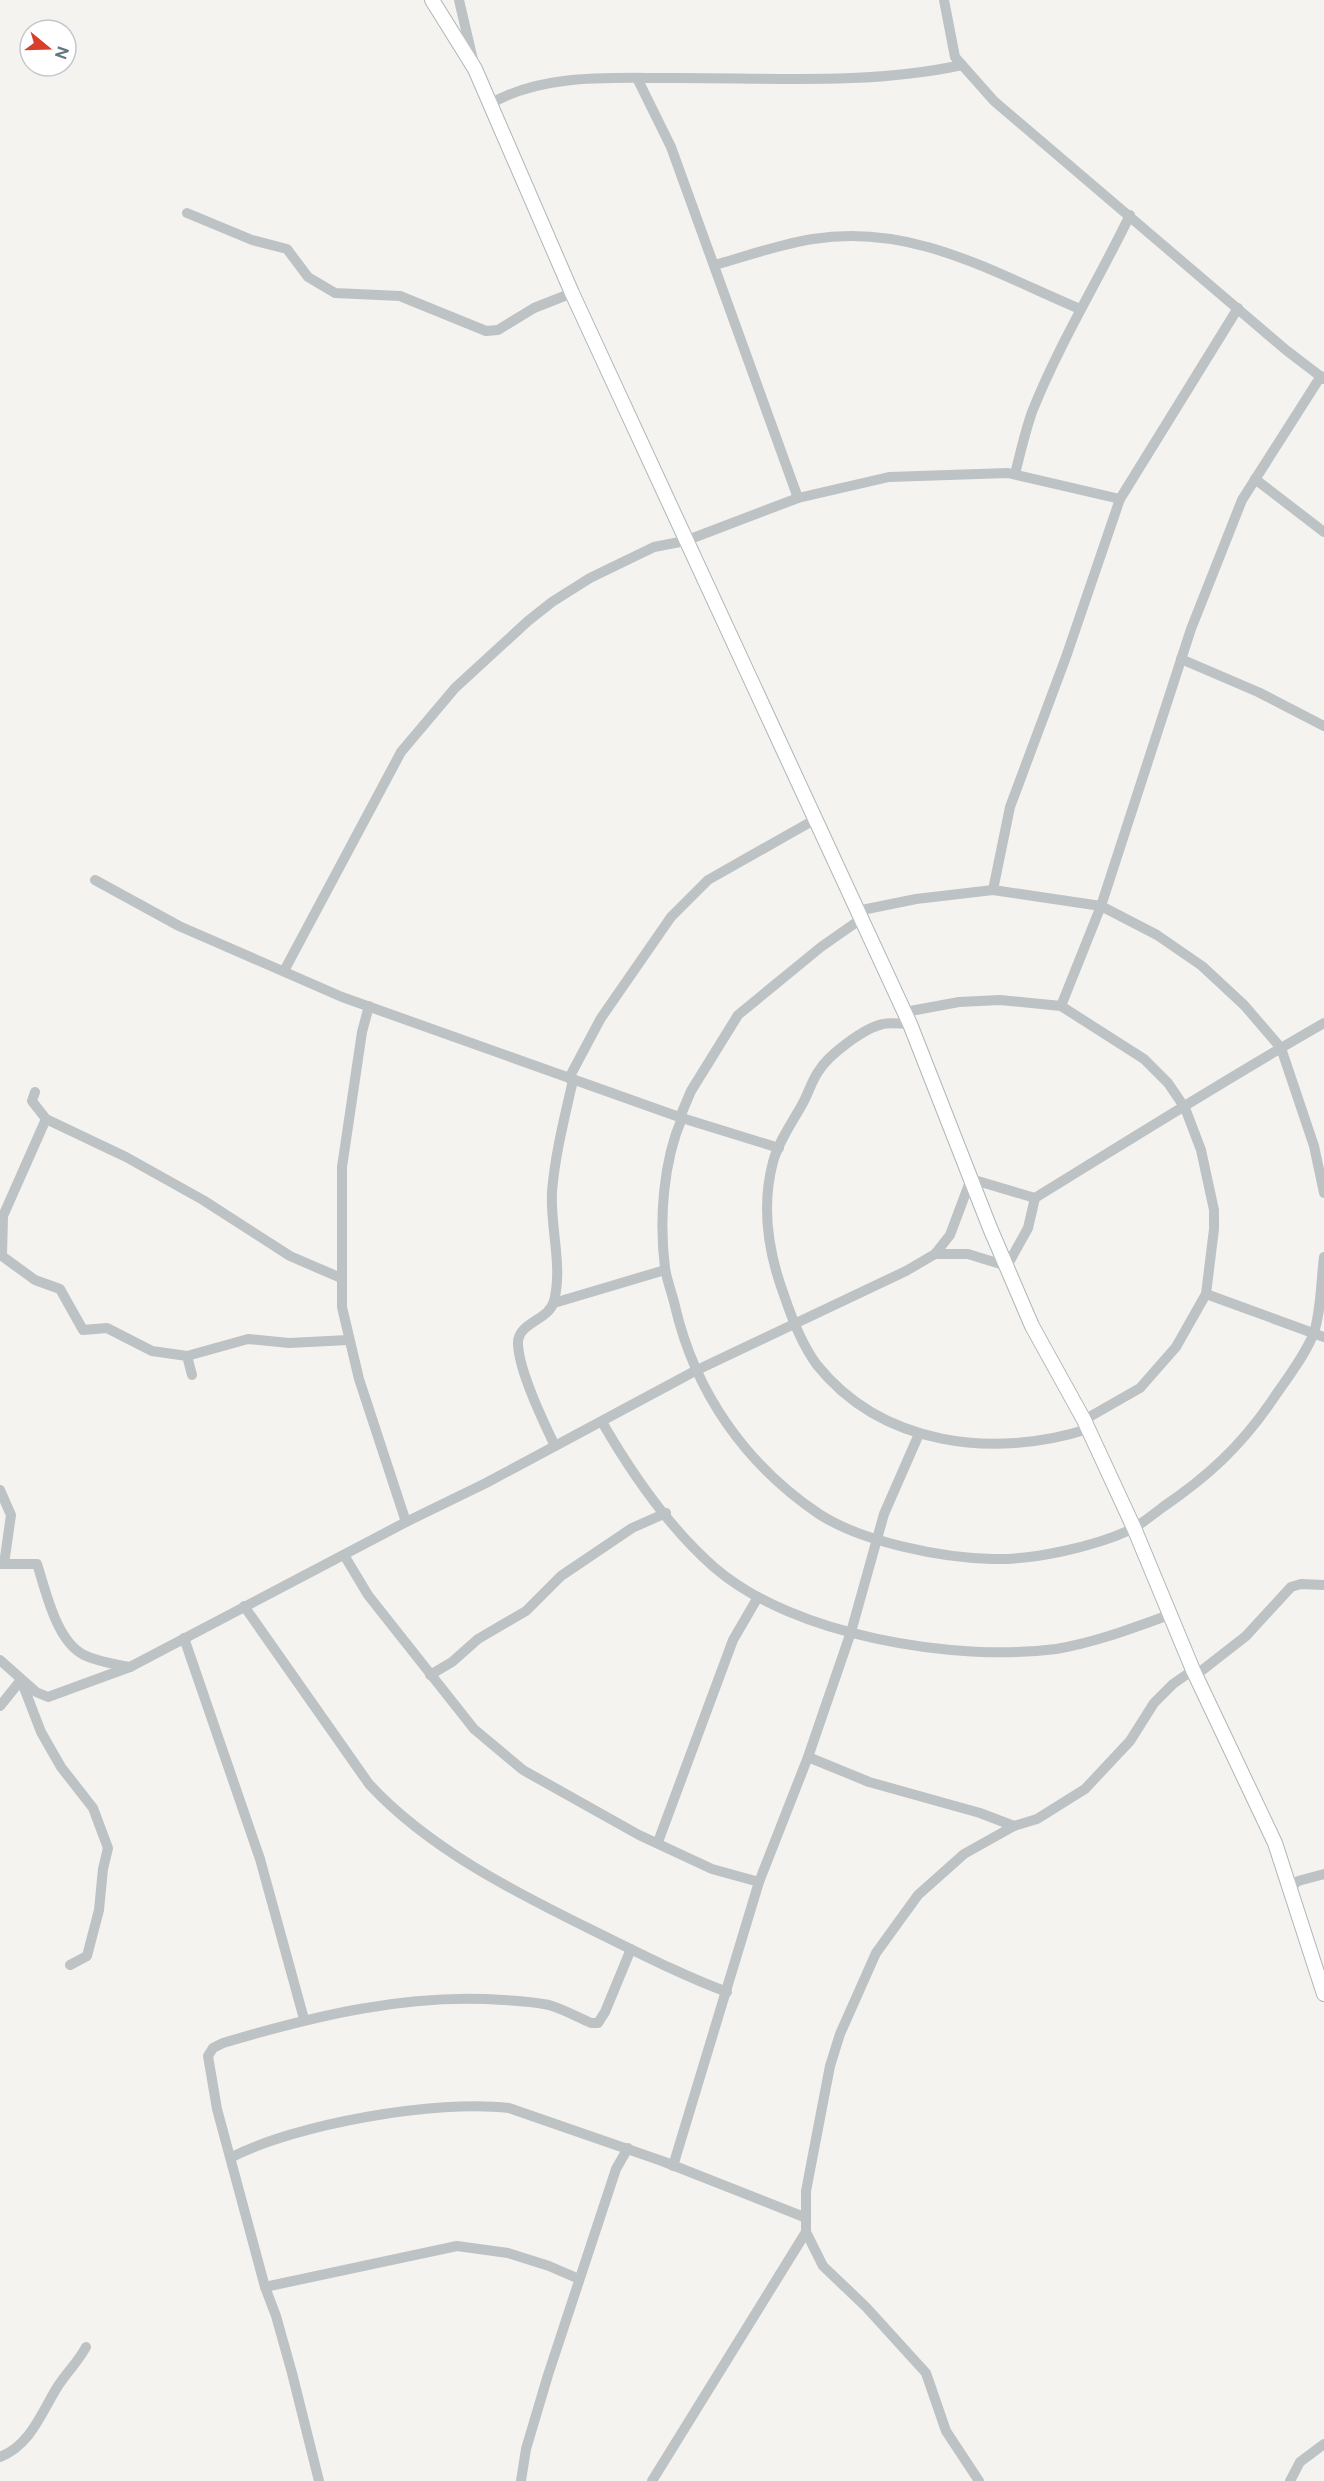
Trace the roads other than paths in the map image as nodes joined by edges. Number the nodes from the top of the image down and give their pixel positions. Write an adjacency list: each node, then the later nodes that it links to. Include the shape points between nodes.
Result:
1 (432, 0): 5 (street)
2 (459, 0): 5 (street)
3 (944, 0): 4 (street, via 955,57)
4 (962, 65): 6 (street, via 886,78); 9 (street, via 994,101)
5 (475, 69): 7 (street)
6 (637, 78): 7 (street, via 554,83 508,93); 10 (street, via 671,147)
7 (490, 104): 11 (street)
8 (187, 213): 11 (street, via 252,240 287,249 308,277 335,293 400,296 486,331 498,330 534,308)
9 (1130, 215): 12 (street); 13 (street)
10 (715, 265): 13 (street, via 813,239 870,235 940,249); 17 (street)
11 (572, 293): 20 (street)
12 (1238, 308): 14 (street); 18 (street)
13 (1080, 309): 15 (street, via 1032,413)
14 (1322, 377): 16 (street)
15 (1015, 474): 17 (street, via 889,477); 18 (street)
16 (1255, 479): 19 (street); 21 (street, via 1242,500)
17 (798, 498): 20 (street)
18 (1120, 500): 25 (street, via 1010,807)
19 (1324, 532)
20 (685, 540): 23 (street); 28 (street, via 654,547 590,578 552,602 455,688 401,752)
21 (1181, 659): 22 (street); 26 (street)
22 (1324, 726)
23 (814, 820): 27 (street); 34 (street, via 708,880 671,917 601,1018)
24 (95, 880): 28 (street, via 179,926)
25 (993, 890): 26 (street); 27 (street, via 916,899)
26 (1101, 906): 30 (street); 33 (street, via 1158,935 1202,966 1244,1005)
27 (859, 915): 31 (street); 37 (street, via 738,1015 691,1091)
28 (284, 971): 29 (street)
29 (369, 1006): 34 (street); 48 (street, via 342,1167)
30 (1061, 1006): 31 (street, via 1000,1000 959,1002); 36 (street, via 1144,1059 1168,1083)
31 (908, 1018): 39 (street, via 883,1024 848,1042 819,1071); 40 (street)
32 (1324, 1023): 33 (street)
33 (1281, 1048): 36 (street); 41 (street, via 1314,1146)
34 (571, 1079): 37 (street); 50 (street, via 552,1193)
35 (34, 1092): 38 (street, via 32,1101)
36 (1185, 1108): 42 (street); 49 (street, via 1201,1150 1214,1210)
37 (681, 1118): 39 (street); 47 (street, via 671,1142 668,1169 663,1235)
38 (46, 1119): 45 (street, via 3,1216); 48 (street, via 203,1200 290,1256)
39 (779, 1148): 51 (street, via 769,1189 766,1231)
40 (971, 1179): 42 (street); 43 (street, via 950,1235); 46 (street)
41 (1324, 1193)
42 (1035, 1197): 46 (street, via 1028,1228)
43 (934, 1254): 46 (street, via 956,1252); 51 (street, via 856,1296)
44 (1324, 1257): 52 (street)
45 (1, 1259): 54 (street, via 35,1280 60,1289 83,1330 107,1328 152,1351)
46 (1007, 1266): 58 (street, via 1032,1326)
47 (666, 1270): 50 (street); 55 (street, via 681,1334)
48 (341, 1278): 53 (street)
49 (1206, 1294): 52 (street); 58 (street, via 1176,1347 1140,1388)
50 (554, 1303): 60 (street, via 521,1331 518,1340 522,1364)
51 (794, 1323): 55 (street); 59 (street, via 816,1363 841,1391 873,1412)
52 (1319, 1336): 64 (street, via 1247,1437 1199,1482)
53 (348, 1340): 54 (street, via 289,1343 248,1339); 63 (street)
54 (187, 1356): 56 (street)
55 (695, 1371): 57 (street); 65 (street, via 714,1409 771,1473 820,1514)
56 (192, 1375)
57 (602, 1422): 60 (street); 62 (street)
58 (1086, 1425): 59 (street, via 1056,1439 987,1444 951,1443); 64 (street)
59 (920, 1434): 65 (street, via 884,1514)
60 (555, 1446): 63 (street)
61 (0, 1490): 67 (street, via 11,1515)
62 (666, 1513): 69 (street, via 716,1569); 77 (street, via 632,1528 561,1576 526,1611 478,1639)
63 (406, 1522): 66 (street)
64 (1134, 1528): 65 (street, via 1042,1554 992,1559 944,1554); 71 (street)
65 (878, 1538): 72 (street)
66 (344, 1555): 70 (street); 77 (street, via 368,1595)
67 (2, 1564): 75 (street, via 37,1564 58,1626 81,1654)
68 (1324, 1585): 76 (street, via 1292,1587 1246,1636)
69 (758, 1597): 72 (street, via 793,1615); 82 (street, via 733,1640)
70 (244, 1606): 73 (street); 86 (street, via 369,1784 388,1805 513,1891)
71 (1169, 1615): 72 (street, via 1086,1642 1012,1652 938,1649); 76 (street)
72 (851, 1632): 80 (street)
73 (184, 1638): 75 (street); 90 (street, via 260,1859)
74 (0, 1660): 78 (street)
75 (130, 1667): 78 (street, via 48,1697)
76 (1195, 1673): 81 (street, via 1173,1684 1154,1703 1130,1742 1085,1788 1037,1819); 85 (street, via 1275,1842)
77 (430, 1675): 82 (street, via 474,1730 523,1770)
78 (21, 1680): 79 (street); 87 (street, via 41,1732 61,1767 93,1808 108,1848 87,1956)
79 (0, 1706)
80 (808, 1757): 81 (street, via 869,1782 980,1812); 84 (street)
81 (1014, 1826): 94 (street, via 945,1868 918,1895 876,1953 830,2066)
82 (658, 1842): 84 (street, via 712,1869)
83 (1324, 1874): 85 (street, via 1298,1881)
84 (759, 1882): 88 (street)
85 (1289, 1888): 89 (street)
86 (631, 1949): 88 (street); 90 (street, via 598,2024 549,2006 470,1999 392,2003)
87 (70, 1965)
88 (727, 1992): 93 (street)
89 (1324, 1994)
90 (304, 2019): 92 (street, via 223,2043 208,2056 217,2109)
91 (628, 2148): 92 (street, via 494,2106 420,2110 342,2122 255,2146); 93 (street); 96 (street, via 616,2169)
92 (232, 2157): 97 (street)
93 (674, 2166): 94 (street)
94 (804, 2217): 95 (street)
95 (806, 2232): 103 (street); 104 (street, via 823,2266 926,2373 946,2431)
96 (579, 2279): 97 (street, via 508,2253 457,2246); 102 (street, via 526,2449)
97 (265, 2287): 101 (street)
98 (86, 2348): 100 (street, via 25,2440)
99 (1324, 2444): 105 (street, via 1300,2462)
100 (0, 2457)
101 (319, 2481)
102 (521, 2481)
103 (652, 2481)
104 (979, 2481)
105 (1290, 2481)

